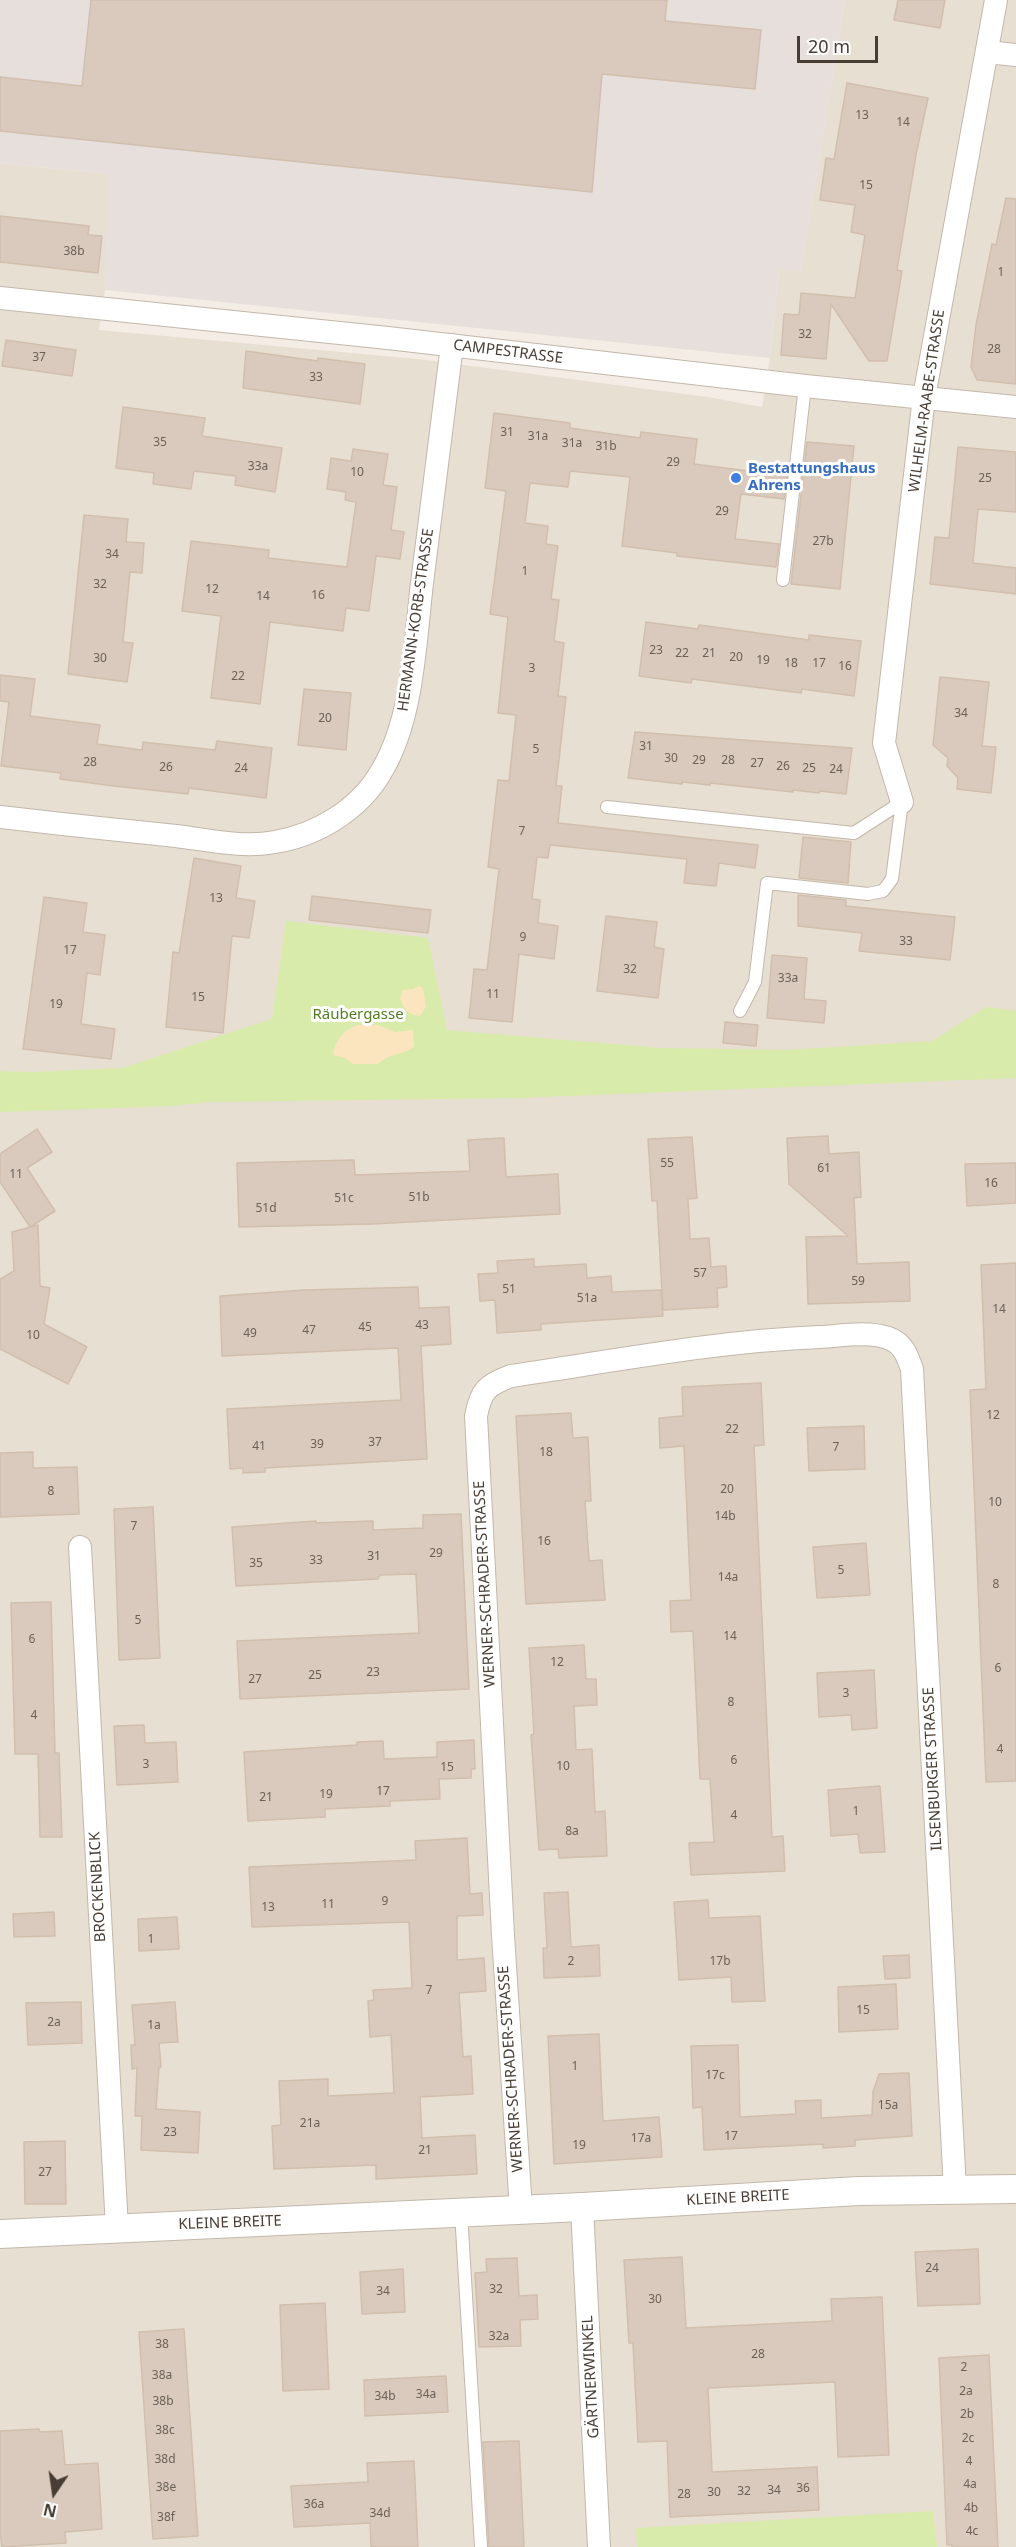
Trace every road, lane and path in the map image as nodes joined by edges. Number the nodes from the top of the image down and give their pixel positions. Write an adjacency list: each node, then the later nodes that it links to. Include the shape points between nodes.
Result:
1 (996, 0): 2 (street, WILHELM-RAABE-STRASSE)
2 (987, 52): 3 (street); 7 (street, WILHELM-RAABE-STRASSE)
3 (1016, 55)
4 (0, 298): 5 (street, CAMPESTRASSE)
5 (452, 345): 6 (street, CAMPESTRASSE); 12 (street, HERMANN-KORB-STRASSE, via 403,719 381,774 362,797 337,819 309,833 274,842 233,842)
6 (805, 386): 7 (street, CAMPESTRASSE); 9 (lane)
7 (924, 397): 8 (street, CAMPESTRASSE); 10 (street, WILHELM-RAABE-STRASSE, via 884,743)
8 (1016, 407)
9 (783, 580)
10 (902, 802): 11 (lane, via 854,833); 13 (lane, via 892,879 883,891 868,894 767,882 755,982)
11 (607, 807)
12 (0, 817)
13 (740, 1011)
14 (905, 1349): 17 (street, ILSENBURGER STRASSE, via 912,1369); 19 (street, WERNER-SCHRADER-STRASSE, via 890,1338 871,1335 721,1344 511,1376 485,1389 479,1402 476,1416)
15 (80, 1546): 21 (street, BROCKENBLICK)
16 (1016, 2189): 17 (street, KLEINE BREITE)
17 (955, 2190): 18 (street, KLEINE BREITE, via 859,2191)
18 (582, 2207): 19 (street, KLEINE BREITE); 24 (street, GÄRTNERWINKEL)
19 (520, 2210): 20 (street, KLEINE BREITE)
20 (461, 2212): 21 (street, KLEINE BREITE); 23 (lane)
21 (117, 2228): 22 (street, KLEINE BREITE)
22 (0, 2234)
23 (481, 2547)
24 (598, 2547)

